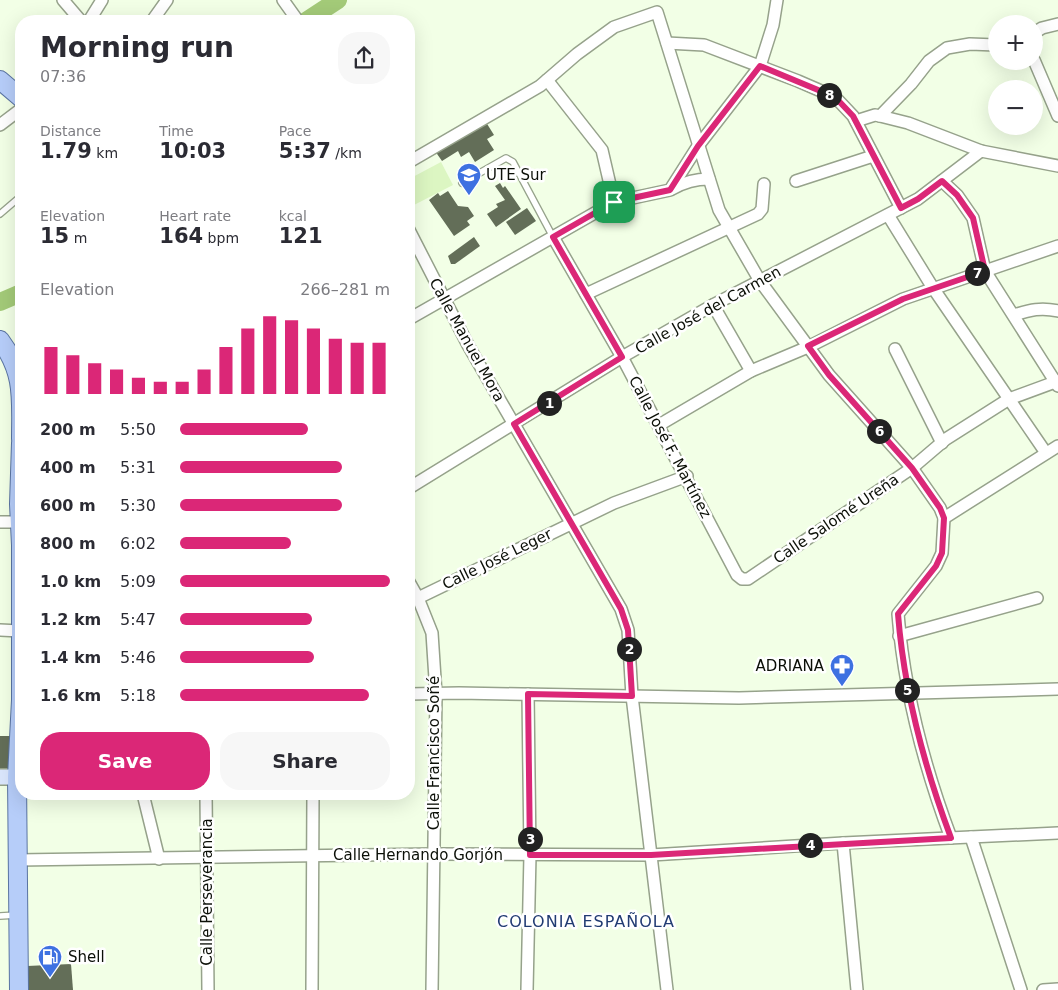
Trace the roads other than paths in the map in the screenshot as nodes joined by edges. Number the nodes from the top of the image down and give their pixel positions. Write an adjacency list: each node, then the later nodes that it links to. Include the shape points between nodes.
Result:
1 (63, 0): 6 (street)
2 (102, 0): 7 (street)
3 (166, 0): 8 (street)
4 (283, 0): 9 (street)
5 (777, 0): 14 (street)
6 (76, 15)
7 (93, 15)
8 (156, 15)
9 (294, 15)
10 (1058, 24): 11 (street)
11 (1043, 28)
12 (667, 43): 14 (street, via 704,45); 17 (street, via 657,12 614,27); 24 (street)
13 (988, 45): 20 (street, via 947,48 929,61)
14 (760, 66): 22 (street, via 835,97); 24 (street)
15 (1038, 70): 21 (street)
16 (0, 80): 18 (main road)
17 (547, 80): 27 (street); 36 (street, via 602,150)
18 (15, 93)
19 (15, 114): 23 (street)
20 (880, 116): 22 (street); 25 (street)
21 (1058, 116)
22 (856, 121): 26 (street)
23 (0, 125)
24 (698, 146): 29 (street); 34 (street)
25 (982, 150): 28 (street); 31 (street, Calle José del Carmen)
26 (873, 156): 30 (street); 37 (street)
27 (415, 159)
28 (1058, 166)
29 (709, 179): 34 (street, via 696,179); 40 (street)
30 (796, 181)
31 (942, 181): 37 (street, Calle José del Carmen); 44 (street, via 957,195 973,218)
32 (462, 183): 41 (lane, via 506,158 513,162)
33 (764, 184): 40 (street, via 762,209 758,214)
34 (670, 190): 36 (street)
35 (15, 201): 38 (lane)
36 (614, 202): 41 (street)
37 (901, 208): 39 (street, Calle José del Carmen)
38 (0, 214)
39 (888, 215): 45 (street, Calle José del Carmen); 46 (street)
40 (728, 226): 45 (street); 47 (street)
41 (553, 237): 47 (street, Calle José F. Martínez); 48 (street)
42 (415, 242): 48 (street, Calle Manuel Mora)
43 (1058, 246): 44 (street)
44 (985, 271): 46 (street); 51 (street)
45 (760, 281): 49 (street, Calle José del Carmen); 54 (street)
46 (933, 288): 54 (street, via 903,299); 60 (street)
47 (586, 294): 56 (street, Calle José F. Martínez)
48 (443, 300): 52 (street); 61 (street, Calle Manuel Mora)
49 (713, 305): 56 (street, Calle José del Carmen); 58 (street)
50 (1058, 311): 51 (street, via 1032,309)
51 (1014, 315): 59 (street)
52 (415, 316)
53 (0, 340): 57 (main road)
54 (808, 346): 58 (street); 66 (street, via 829,375)
55 (895, 349): 63 (street)
56 (622, 357): 61 (street, Calle José del Carmen); 62 (street, Calle José F. Martínez)
57 (15, 364)
58 (751, 372): 62 (street)
59 (1057, 383): 60 (street, Calle Salomé Ureña)
60 (1009, 399): 63 (street, Calle Salomé Ureña); 65 (street)
61 (514, 424): 68 (street, Calle José del Carmen); 72 (street, Calle Manuel Mora)
62 (659, 426): 67 (street, Calle José F. Martínez)
63 (942, 443): 66 (street, Calle Salomé Ureña)
64 (1058, 446): 65 (street)
65 (1046, 454): 70 (street)
66 (912, 468): 70 (street); 73 (street, Calle Salomé Ureña, via 748,579)
67 (686, 476): 72 (street, Calle José Leger); 73 (street, Calle José F. Martínez)
68 (415, 484)
69 (15, 514): 71 (street)
70 (944, 518): 79 (street, via 942,553 936,566 898,614)
71 (0, 522)
72 (571, 523): 75 (street, Calle José Leger); 85 (street, Calle Manuel Mora, via 621,609 628,630)
73 (742, 579)
74 (415, 593): 75 (street, Calle Francisco Soñé)
75 (418, 598): 83 (street, Calle Francisco Soñé, via 432,633)
76 (1037, 598): 79 (street)
77 (0, 630): 78 (street)
78 (15, 631)
79 (899, 636): 81 (street)
80 (1058, 689): 81 (street)
81 (908, 693): 85 (street, via 739,698); 93 (street, via 934,793)
82 (415, 694): 83 (street)
83 (436, 694): 84 (street); 95 (street, Calle Francisco Soñé)
84 (528, 694): 85 (street); 96 (street)
85 (632, 696): 97 (street, Calle Manuel Mora)
86 (15, 738): 87 (main road)
87 (9, 777): 101 (main road)
88 (144, 800): 100 (street)
89 (206, 800): 99 (street, Calle Perseverancia)
90 (313, 800): 98 (street)
91 (1058, 833): 92 (street, Calle Hernando Gorjón)
92 (971, 837): 93 (street, Calle Hernando Gorjón); 112 (street)
93 (951, 838): 94 (street, Calle Hernando Gorjón)
94 (843, 843): 97 (street, Calle Hernando Gorjón); 111 (street)
95 (434, 854): 96 (street, Calle Hernando Gorjón); 98 (street, Calle Hernando Gorjón); 108 (street, Calle Francisco Soñé)
96 (530, 855): 97 (street, Calle Hernando Gorjón); 109 (street)
97 (651, 855): 110 (street, Calle Manuel Mora)
98 (313, 856): 99 (street, Calle Hernando Gorjón); 107 (street)
99 (207, 858): 100 (street, Calle Hernando Gorjón); 106 (street, Calle Perseverancia)
100 (159, 859): 101 (street, Calle Hernando Gorjón)
101 (18, 860): 102 (main road)
102 (19, 915): 103 (lane); 105 (main road)
103 (0, 916)
104 (1057, 989): 113 (street)
105 (19, 990)
106 (208, 990)
107 (312, 990)
108 (432, 990)
109 (527, 990)
110 (667, 990)
111 (857, 990)
112 (1021, 990)
113 (1043, 990)

